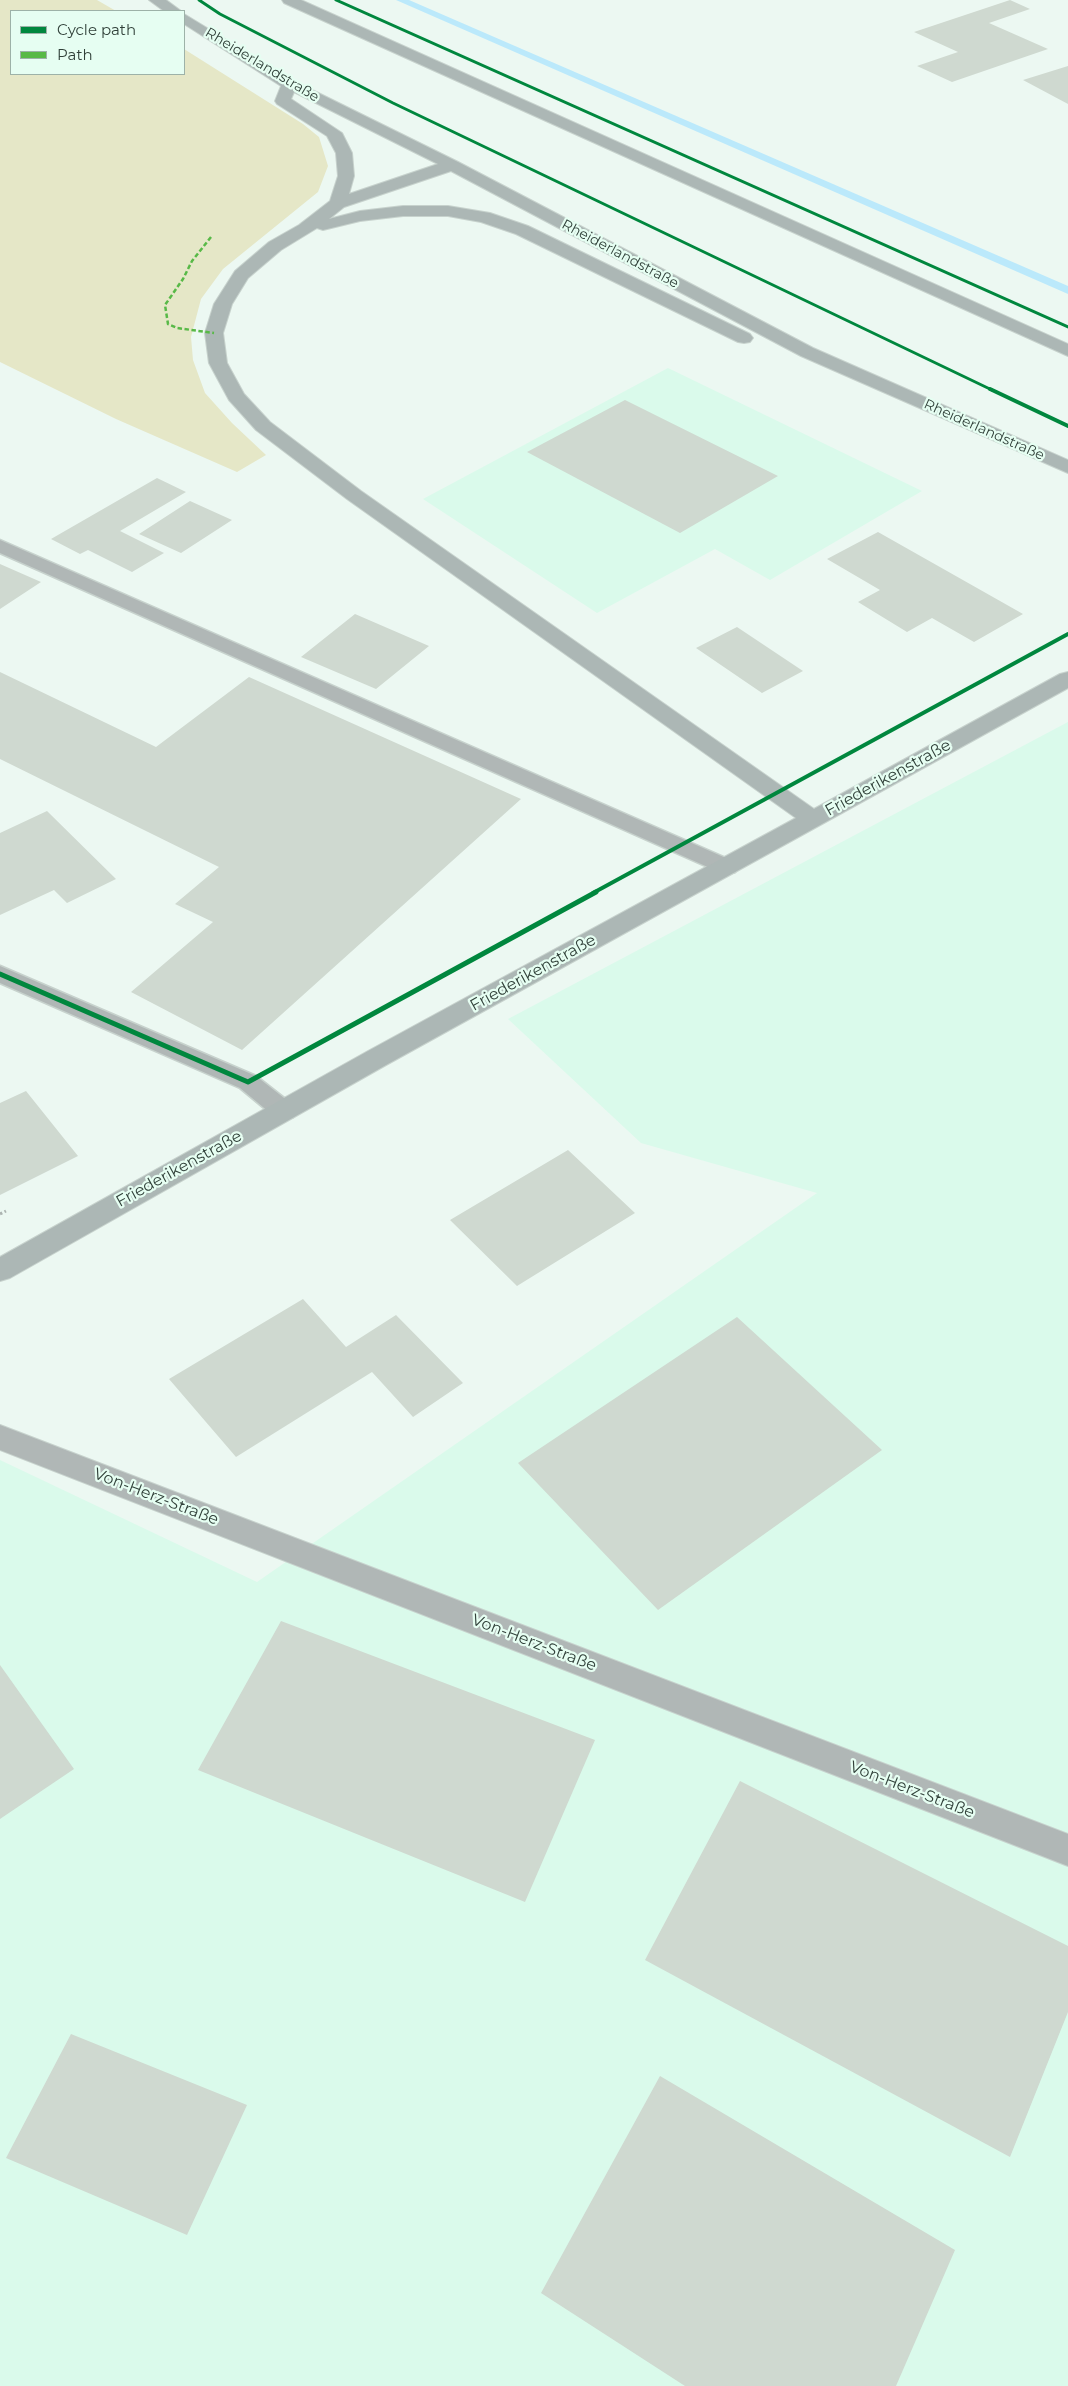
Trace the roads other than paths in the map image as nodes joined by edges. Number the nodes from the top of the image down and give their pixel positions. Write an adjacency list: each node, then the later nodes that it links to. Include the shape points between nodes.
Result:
1 (156, 0): 3 (main road)
2 (289, 0): 9 (main road)
3 (172, 10)
4 (185, 19): 5 (main road, Rheiderlandstraße)
5 (289, 84): 6 (main road, Rheiderlandstraße); 7 (main road, via 283,101 334,133 344,153 346,176)
6 (452, 165): 7 (main road); 10 (main road, Rheiderlandstraße)
7 (338, 203): 8 (main road)
8 (305, 230): 10 (main road, via 360,216 404,211 448,211 484,217 522,230 742,338); 14 (main road, via 275,246 241,275 223,304 214,332 218,363 236,396 263,426 354,495)
9 (1068, 351)
10 (807, 352): 11 (main road, Rheiderlandstraße)
11 (1068, 467)
12 (0, 546): 15 (lane)
13 (1068, 679): 14 (main road, Friederikenstraße)
14 (813, 819): 15 (main road, Friederikenstraße)
15 (727, 867): 17 (main road, Friederikenstraße)
16 (0, 974): 17 (lane, via 248,1082)
17 (284, 1111): 18 (main road, Friederikenstraße)
18 (0, 1270)
19 (0, 1436): 20 (street, Von-Herz-Straße)
20 (1068, 1850)

